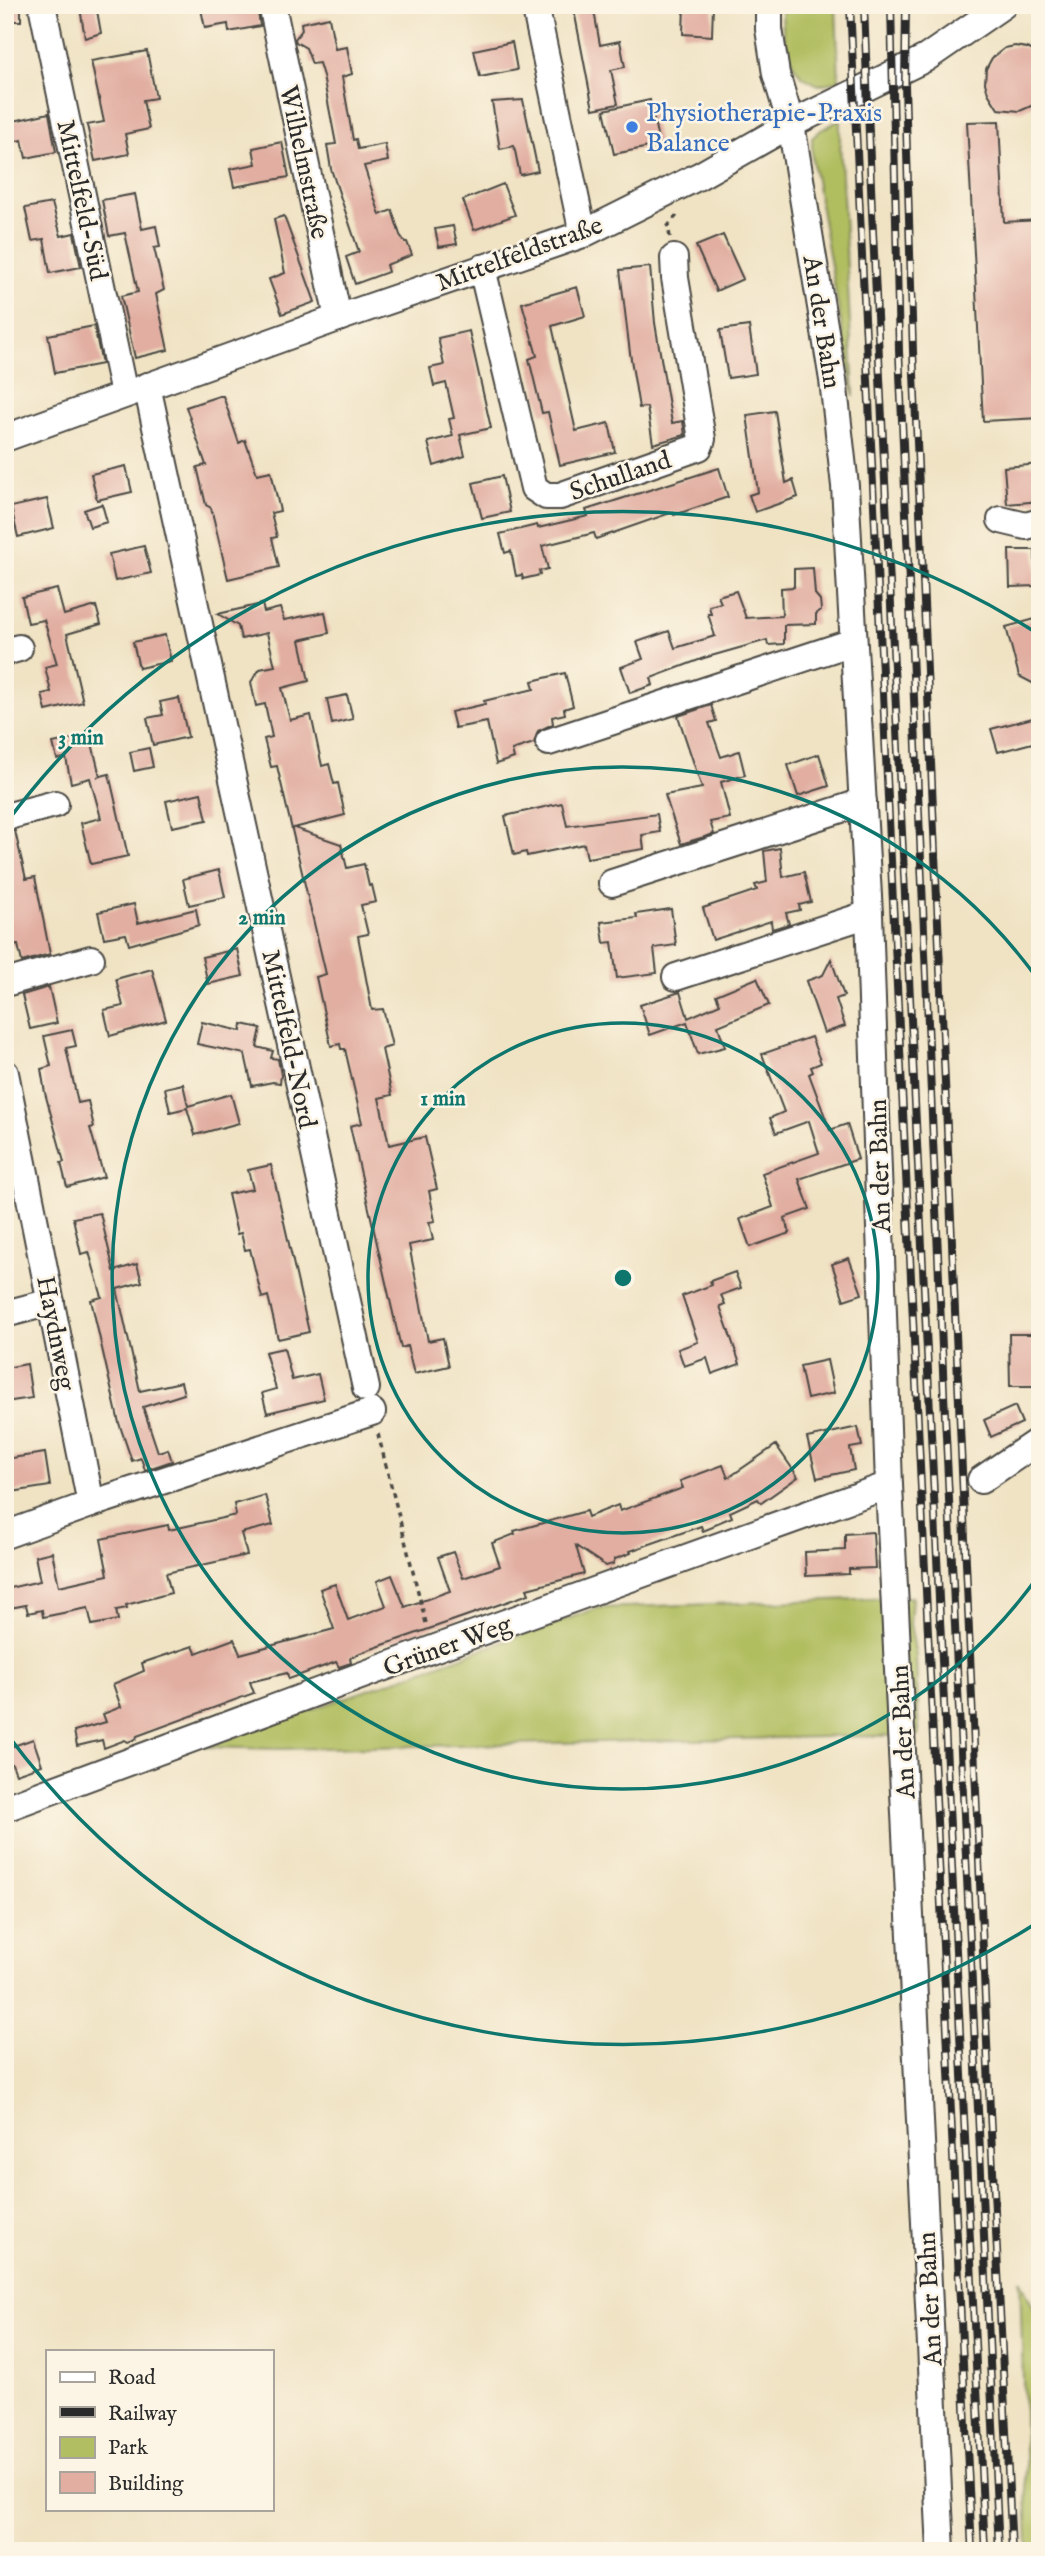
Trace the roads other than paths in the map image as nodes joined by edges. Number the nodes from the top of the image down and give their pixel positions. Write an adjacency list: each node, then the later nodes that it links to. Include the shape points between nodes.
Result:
1 (42, 5): 11 (street, Mittelfeld-Süd)
2 (272, 5): 10 (street, Wilhelmstraße)
3 (535, 5): 7 (street)
4 (769, 5): 6 (street, An der Bahn, via 776,74)
5 (1003, 5): 6 (street, Mittelfeldstraße, via 926,58)
6 (791, 124): 7 (street, Mittelfeldstraße); 15 (street, An der Bahn, via 833,380 845,486)
7 (583, 234): 9 (street, Mittelfeldstraße)
8 (674, 258): 9 (street, Schulland, via 702,439 699,447 560,496 546,496 534,488)
9 (482, 268): 10 (street, Mittelfeldstraße)
10 (338, 318): 11 (street, Mittelfeldstraße)
11 (136, 390): 12 (street, Mittelfeldstraße); 31 (street, Mittelfeld-Nord, via 369,1400)
12 (5, 438)
13 (1001, 520): 14 (street, via 1026,526)
14 (1040, 522)
15 (853, 642): 16 (street); 17 (street, An der Bahn)
16 (549, 742)
17 (863, 802): 20 (street); 21 (street, An der Bahn)
18 (55, 804): 19 (street)
19 (5, 817)
20 (612, 883)
21 (869, 914): 23 (street); 30 (street, An der Bahn)
22 (91, 959): 24 (street)
23 (676, 977)
24 (5, 983)
25 (5, 1073): 26 (street, Haydnweg)
26 (51, 1302): 27 (street); 31 (street, Haydnweg)
27 (5, 1314)
28 (1040, 1440): 29 (street)
29 (981, 1480)
30 (889, 1485): 33 (street, Grüner Weg); 34 (street, An der Bahn)
31 (91, 1504): 32 (street)
32 (5, 1535)
33 (5, 1808)
34 (941, 2551)

